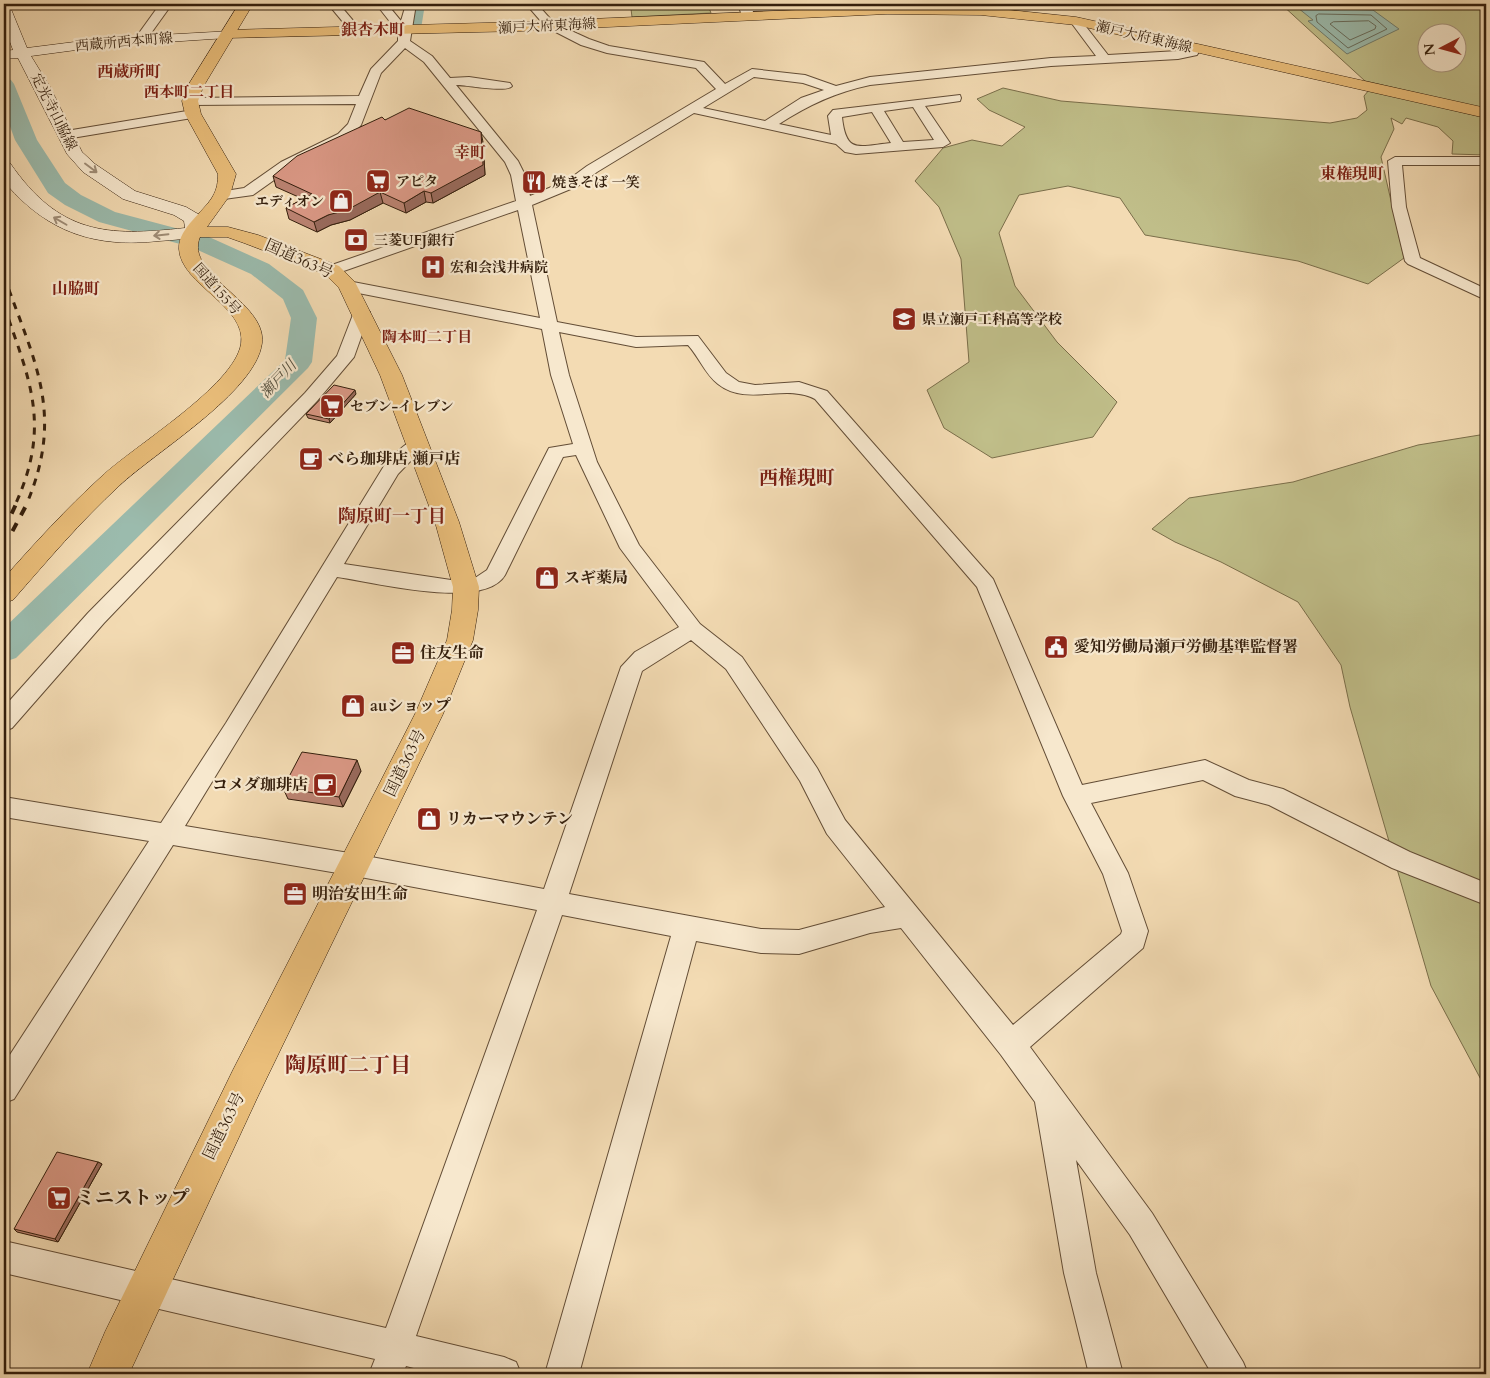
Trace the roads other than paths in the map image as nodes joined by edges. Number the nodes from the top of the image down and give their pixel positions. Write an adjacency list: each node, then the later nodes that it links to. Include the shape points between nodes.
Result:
1 (166, 4): 16 (street)
2 (246, 4): 14 (main road)
3 (333, 4): 13 (street)
4 (381, 4): 15 (street)
5 (411, 4): 15 (street)
6 (531, 4): 12 (street)
7 (876, 4): 8 (street)
8 (833, 5): 10 (street, via 752,8)
9 (4, 9): 18 (main road, 定光寺山脇線)
10 (739, 13): 11 (main road, 瀬戸大府東海線, via 944,8 1043,15); 12 (main road, 瀬戸大府東海線)
11 (1076, 21): 17 (main road, 瀬戸大府東海線); 19 (street)
12 (550, 25): 15 (main road, 瀬戸大府東海線); 22 (street, via 607,49 700,65)
13 (357, 32): 14 (main road, 瀬戸大府東海線); 15 (main road, 瀬戸大府東海線)
14 (227, 34): 16 (main road, 西蔵所西本町線); 27 (main road, via 195,87)
15 (404, 37): 20 (street); 25 (street, via 374,72)
16 (140, 40): 18 (main road, 西蔵所西本町線)
17 (1195, 48): 19 (street, via 1178,55); 30 (main road, 瀬戸大府東海線)
18 (13, 54): 33 (main road, 定光寺山脇線, via 42,86)
19 (1104, 58): 23 (street, via 870,81)
20 (448, 82): 21 (street); 40 (street, via 511,161 518,175)
21 (506, 86)
22 (723, 90): 23 (street, via 752,73 805,79); 29 (street)
23 (835, 90): 31 (street, via 806,101)
24 (955, 98): 26 (street)
25 (362, 100): 27 (street); 39 (street, via 354,125 343,137 286,165 248,192)
26 (916, 103): 28 (street); 36 (street, via 943,143)
27 (191, 107): 33 (street); 39 (main road, via 227,174)
28 (876, 108): 34 (street, via 836,114); 36 (street)
29 (692, 109): 31 (street); 40 (street, via 573,183)
30 (1486, 113)
31 (766, 126): 32 (street)
32 (799, 133): 34 (street); 35 (street)
33 (66, 135): 41 (main road, 定光寺山脇線, one-way to 41, via 76,154 89,168 129,195 192,218)
34 (839, 141): 36 (street, via 856,150)
35 (786, 144)
36 (899, 146)
37 (1486, 161): 43 (street, via 1394,161 1399,207 1413,261)
38 (4, 167): 41 (main road, one-way to 38, via 105,238 76,230 45,212 7,175)
39 (224, 195): 41 (main road, 国道155号)
40 (524, 204): 42 (street); 45 (street)
41 (195, 232): 42 (main road, 国道363号, via 228,232); 50 (main road, 国道155号, via 188,247 191,260 240,312 251,333 246,360 226,385 80,508)
42 (332, 270): 44 (main road, 国道363号)
43 (1486, 295)
44 (355, 299): 45 (street); 46 (main road, 国道363号, via 391,375); 52 (street, via 346,356 245,468 96,618)
45 (548, 324): 47 (street, via 560,375); 53 (street, via 636,342 692,340 706,362 735,386 754,389 791,385 812,389 821,395 986,584)
46 (418, 444): 48 (street, via 391,470); 49 (main road, 国道363号, via 447,522)
47 (584, 448): 49 (street, via 556,452 495,575 479,585); 51 (street, via 630,548)
48 (331, 569): 49 (street); 55 (street)
49 (466, 587): 56 (main road, 国道363号, via 466,610 460,640 429,714)
50 (4, 594)
51 (692, 629): 58 (street, via 632,667); 59 (street, via 734,662 809,775 836,828)
52 (4, 722)
53 (1075, 796): 57 (street, via 1205,770 1244,789 1274,796 1401,860); 61 (street, via 1115,873 1135,931 1134,940)
54 (4, 808): 55 (street)
55 (166, 835): 56 (street); 62 (street)
56 (355, 865): 58 (street); 65 (main road, 国道363号)
57 (1486, 894)
58 (553, 902): 60 (street); 66 (street, via 498,1065)
59 (907, 915): 60 (street, via 870,921 799,942 761,941); 61 (street)
60 (686, 928): 69 (street)
61 (1011, 1045): 63 (street)
62 (4, 1089)
63 (1046, 1092): 70 (street, via 1058,1140 1080,1273); 71 (street, via 1140,1224)
64 (4, 1257): 65 (street)
65 (146, 1291): 66 (street); 67 (main road, 国道363号)
66 (391, 1360): 68 (street)
67 (108, 1374)
68 (504, 1374)
69 (562, 1374)
70 (1106, 1374)
71 (1231, 1374)

